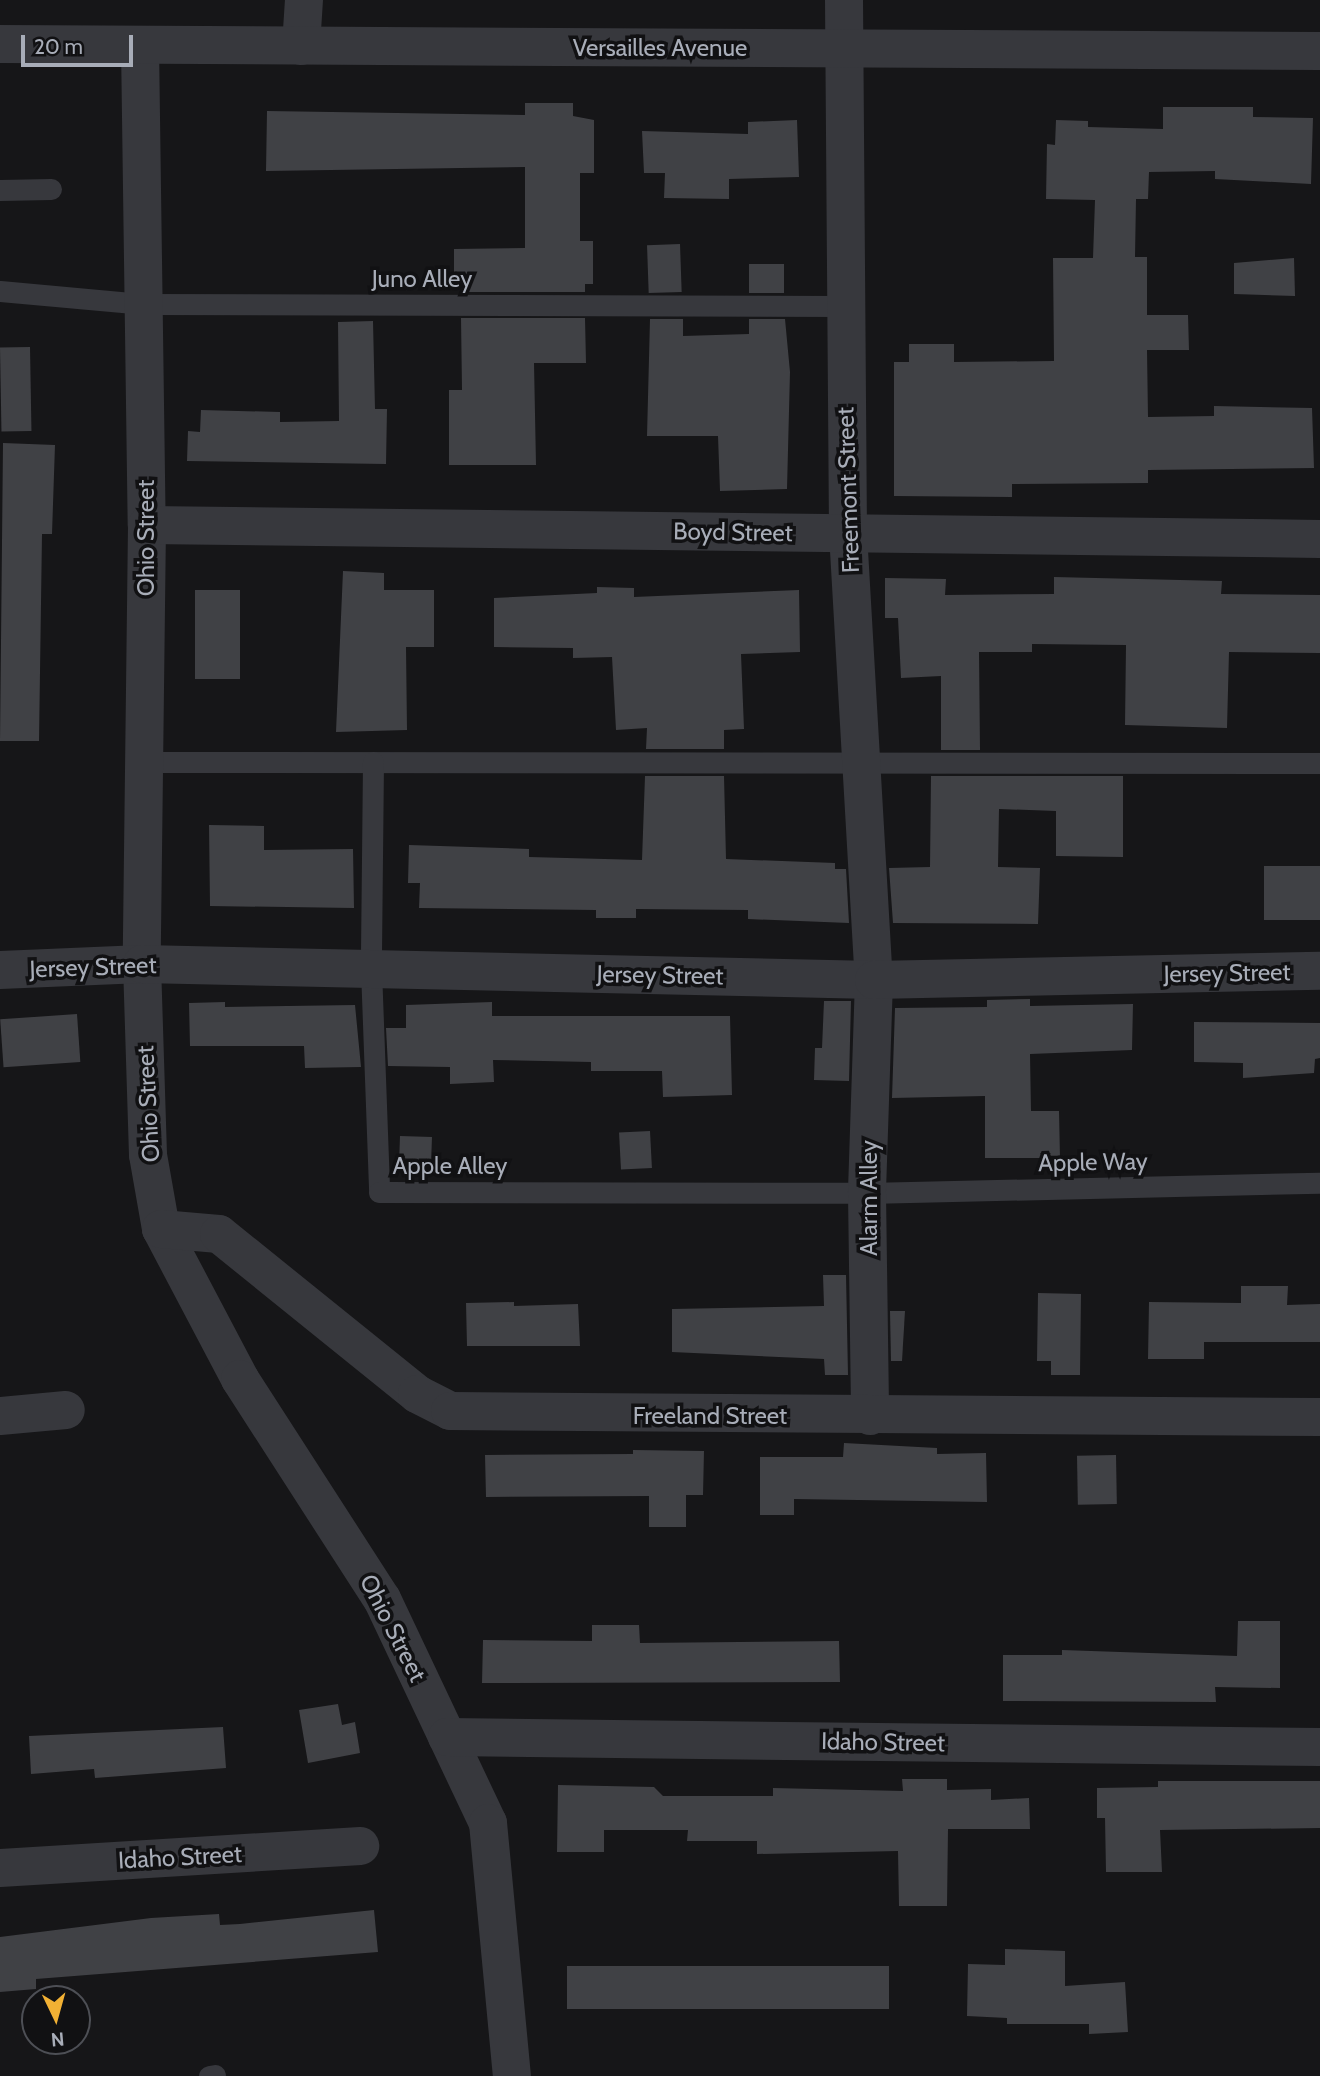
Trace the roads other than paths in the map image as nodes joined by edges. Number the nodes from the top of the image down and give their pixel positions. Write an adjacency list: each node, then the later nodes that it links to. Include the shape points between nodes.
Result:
1 (304, 0): 5 (street)
2 (844, 0): 6 (street, Freemont Street)
3 (0, 44): 4 (street, Versailles Avenue)
4 (140, 46): 5 (street, Versailles Avenue); 11 (street, Ohio Street)
5 (301, 46): 6 (street, Versailles Avenue)
6 (844, 49): 7 (street, Versailles Avenue); 12 (street, Freemont Street)
7 (1320, 51)
8 (0, 190): 9 (lane)
9 (51, 190)
10 (0, 291): 11 (lane, Juno Alley)
11 (144, 304): 12 (lane, Juno Alley); 13 (street, Ohio Street)
12 (843, 306): 14 (street, Freemont Street)
13 (147, 525): 14 (street, Boyd Street); 16 (street, Ohio Street)
14 (848, 533): 15 (street, Boyd Street); 18 (street, Freemont Street)
15 (1320, 539)
16 (145, 762): 17 (lane); 20 (street, Ohio Street)
17 (373, 762): 18 (lane); 21 (lane, Apple Alley)
18 (861, 762): 19 (lane); 24 (street, Freemont Street)
19 (1320, 764)
20 (142, 964): 21 (street, Jersey Street); 22 (street, Jersey Street); 27 (street, Ohio Street, via 148,1155)
21 (371, 969): 24 (street, Jersey Street); 26 (lane, Apple Alley, via 379,1192)
22 (0, 970)
23 (1320, 971): 24 (street, Jersey Street)
24 (874, 980): 26 (street, Alarm Alley)
25 (1320, 1183): 26 (lane, Apple Way)
26 (867, 1193): 30 (street, Alarm Alley)
27 (161, 1229): 30 (street, Freeland Street, via 219,1234 416,1394 450,1411); 32 (street, Ohio Street, via 240,1379 382,1599)
28 (66, 1410): 29 (street)
29 (0, 1416)
30 (870, 1416): 31 (street, Freeland Street)
31 (1320, 1417)
32 (447, 1737): 33 (street, Idaho Street); 36 (street, Ohio Street, via 488,1823)
33 (1320, 1747)
34 (359, 1846): 35 (street, Idaho Street)
35 (0, 1868)
36 (512, 2076)

